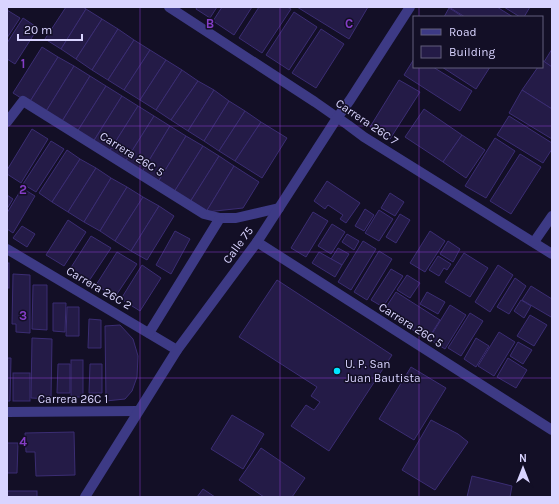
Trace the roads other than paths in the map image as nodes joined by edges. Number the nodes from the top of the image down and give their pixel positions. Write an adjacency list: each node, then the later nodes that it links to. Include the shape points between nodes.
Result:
1 (170, 7): 3 (street, Carrera 26C 7)
2 (410, 7): 3 (street, Calle 75)
3 (337, 118): 5 (street, Calle 75); 9 (street, Carrera 26C 7)
4 (7, 122): 7 (street, Carrera 26C 5, via 23,101 204,214)
5 (279, 208): 7 (street, Carrera 26C 5, via 236,218); 8 (street, Calle 75)
6 (552, 216): 9 (street)
7 (220, 218): 12 (street)
8 (256, 242): 13 (street, Calle 75); 16 (street, Carrera 26C 5)
9 (534, 242): 11 (street, Carrera 26C 7)
10 (7, 249): 12 (street, Carrera 26C 2)
11 (552, 254)
12 (149, 333): 13 (street, Carrera 26C 2)
13 (177, 350): 14 (street, Calle 75)
14 (138, 411): 15 (street, Carrera 26C 1); 17 (street, Calle 75)
15 (7, 412)
16 (552, 430)
17 (86, 497)

